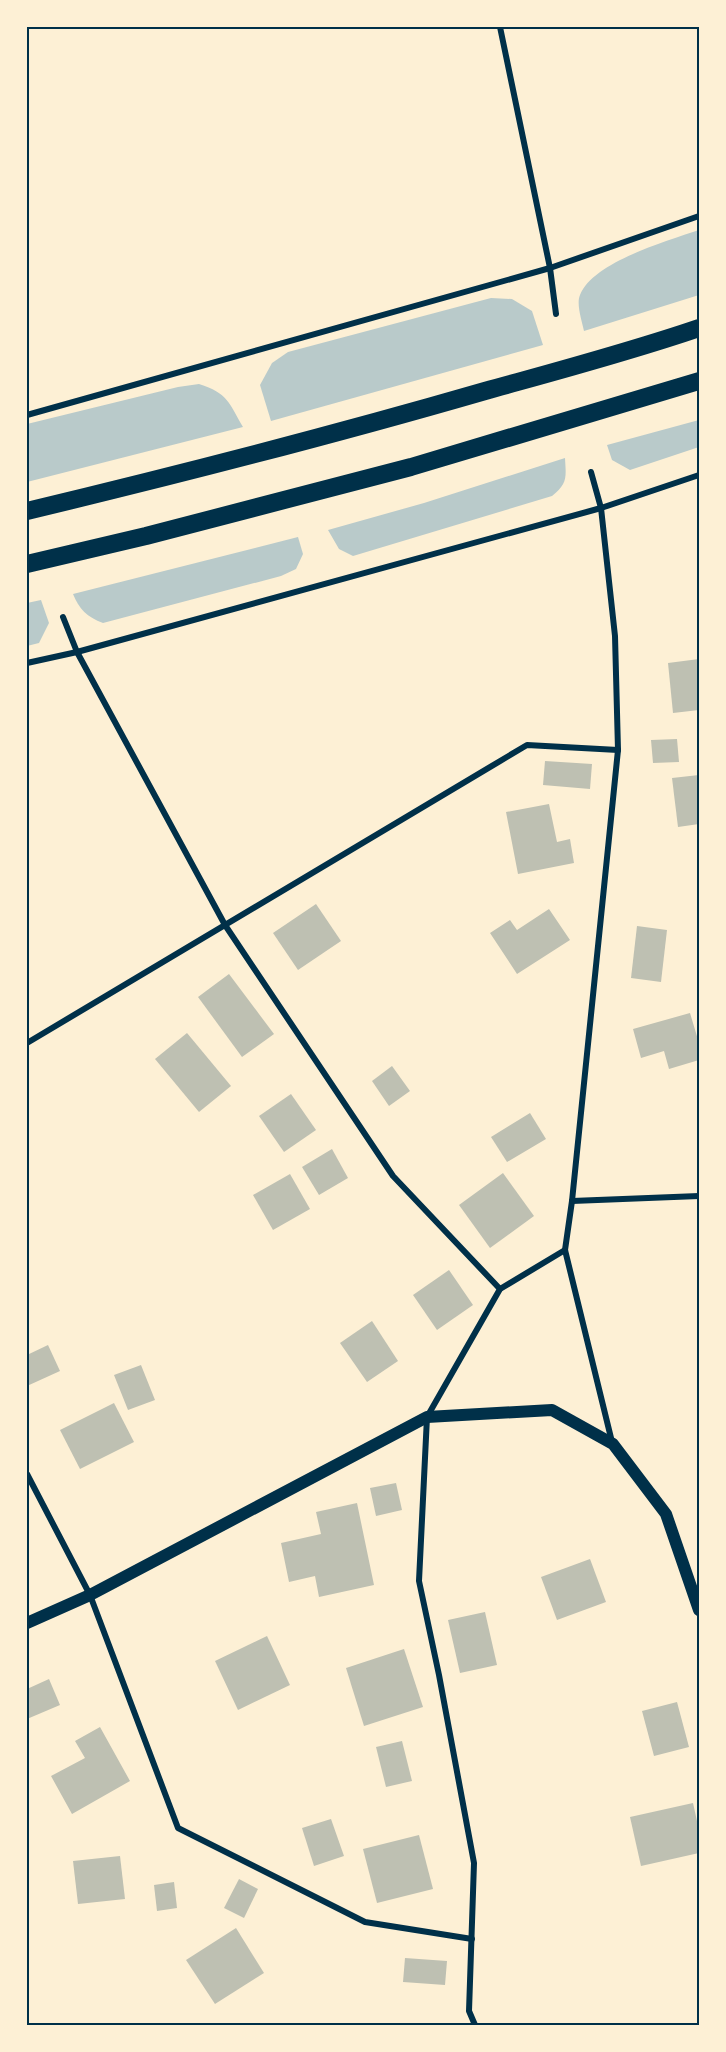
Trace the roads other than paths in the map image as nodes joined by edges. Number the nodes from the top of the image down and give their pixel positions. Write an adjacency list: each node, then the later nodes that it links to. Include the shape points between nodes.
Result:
1 (500, 27): 3 (street)
2 (699, 216): 3 (street)
3 (550, 268): 4 (street); 7 (street)
4 (556, 314)
5 (699, 328): 11 (highway, via 393,418)
6 (699, 381): 12 (highway, via 411,467)
7 (27, 415)
8 (591, 472): 10 (street)
9 (699, 475): 10 (street)
10 (601, 508): 14 (street); 16 (street, via 615,636)
11 (27, 511)
12 (27, 564)
13 (63, 617): 14 (street)
14 (77, 652): 15 (street); 17 (street)
15 (27, 663)
16 (618, 750): 17 (street, via 527,745); 20 (street)
17 (225, 925): 18 (street); 22 (street, via 393,1176)
18 (27, 1043)
19 (699, 1196): 20 (street)
20 (572, 1201): 21 (street)
21 (565, 1250): 22 (street); 24 (street)
22 (500, 1289): 23 (street)
23 (427, 1417): 24 (main road, via 552,1410); 26 (main road); 29 (street, via 419,1581 474,1863)
24 (613, 1444): 27 (main road, via 666,1514)
25 (27, 1474): 26 (street)
26 (90, 1594): 28 (main road); 29 (street, via 178,1828 365,1922)
27 (699, 1611)
28 (27, 1623)
29 (472, 1939): 30 (street, via 469,2010)
30 (475, 2025)

